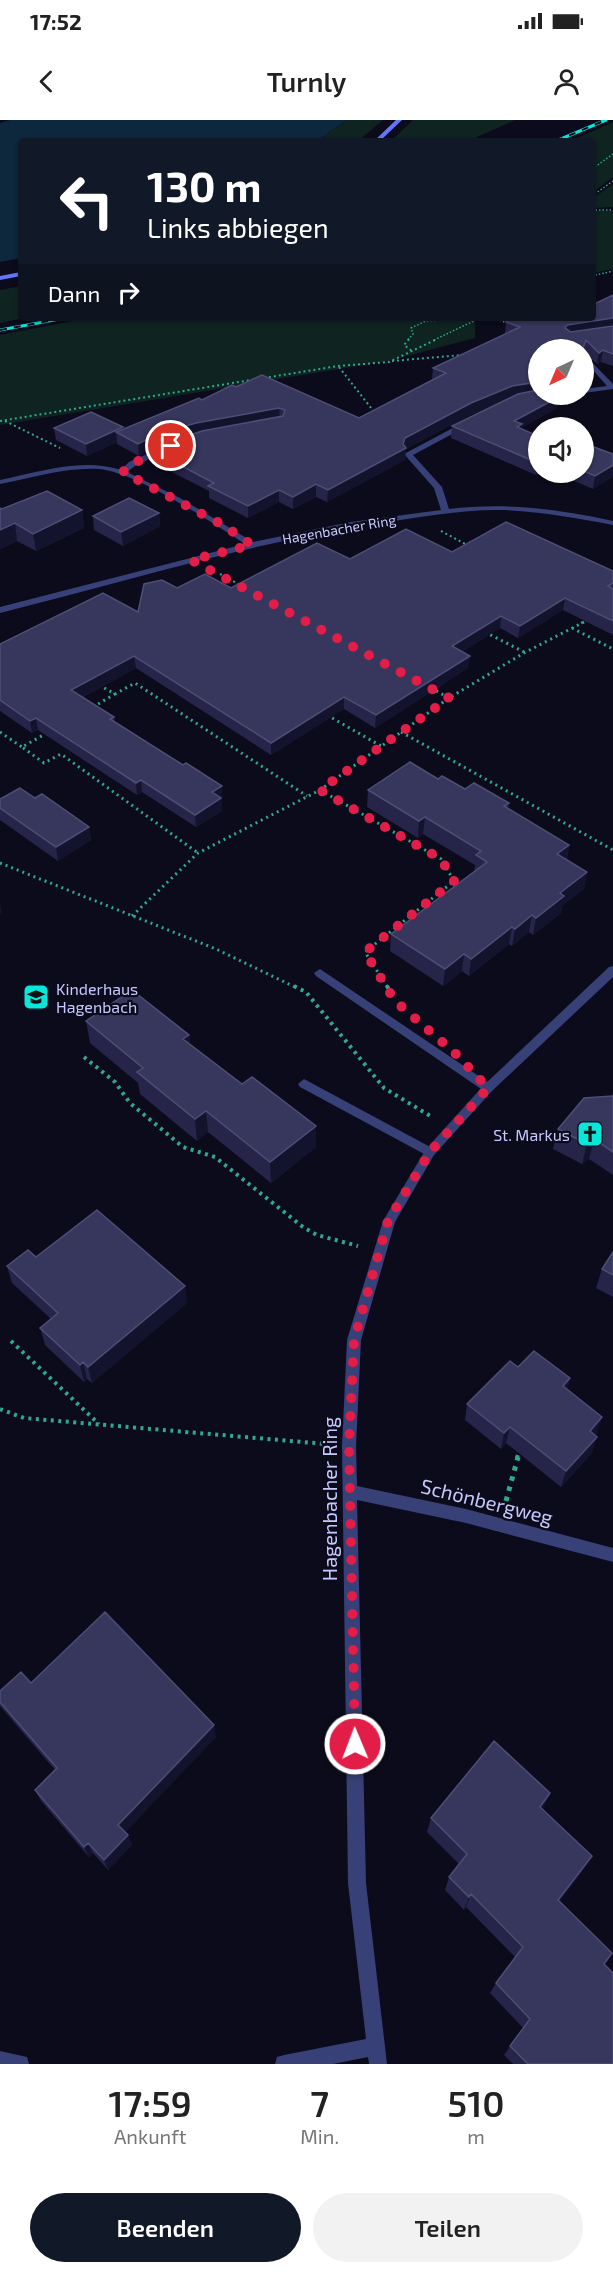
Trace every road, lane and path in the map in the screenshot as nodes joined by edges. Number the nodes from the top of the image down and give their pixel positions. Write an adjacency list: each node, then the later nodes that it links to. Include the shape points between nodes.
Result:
1 (399, 120): 2 (street)
2 (380, 138)
3 (613, 154): 4 (path)
4 (596, 166)
5 (613, 181): 6 (path)
6 (596, 193)
7 (596, 210): 8 (path)
8 (613, 210)
9 (613, 271): 11 (path)
10 (18, 275): 12 (street)
11 (596, 275)
12 (0, 278)
13 (426, 321): 17 (path, via 411,328 413,334 404,345)
14 (474, 321): 17 (path)
15 (501, 321): 16 (path)
16 (515, 326)
17 (412, 351): 19 (path)
18 (470, 354): 19 (path)
19 (388, 362): 20 (path)
20 (338, 366): 24 (path); 26 (path)
21 (594, 367): 22 (street)
22 (612, 387): 23 (street)
23 (594, 390)
24 (380, 419)
25 (474, 419): 31 (street, via 408,454 438,487)
26 (2, 420): 28 (path, via 82,460)
27 (171, 446): 29 (street)
28 (85, 468): 29 (street); 30 (street)
29 (123, 472): 34 (street, via 223,525)
30 (0, 482)
31 (446, 512): 32 (street, Hagenbacher Ring); 33 (street, Hagenbacher Ring, via 504,508 575,514)
32 (429, 514): 34 (street, Hagenbacher Ring, via 345,524); 35 (path, via 437,528)
33 (613, 523)
34 (252, 545): 36 (street, Hagenbacher Ring)
35 (474, 549)
36 (191, 560): 37 (path); 38 (street, Hagenbacher Ring)
37 (247, 589)
38 (0, 610)
39 (591, 617): 40 (path)
40 (571, 628): 42 (path); 43 (path)
41 (483, 632): 43 (path)
42 (613, 649)
43 (524, 653): 47 (path)
44 (97, 684): 46 (path)
45 (428, 687): 47 (path)
46 (115, 694): 49 (path); 56 (path, via 135,683)
47 (449, 698): 52 (path)
48 (319, 711): 53 (path)
49 (84, 712)
50 (53, 729): 54 (path)
51 (0, 732): 54 (path)
52 (401, 732): 53 (path); 57 (path)
53 (381, 746): 55 (path)
54 (22, 747): 58 (path, via 44,764 61,754)
55 (320, 790): 56 (path); 63 (path, via 441,859 454,881 365,952)
56 (308, 796): 58 (path)
57 (613, 850)
58 (198, 853): 60 (path)
59 (0, 863): 60 (path)
60 (132, 916): 67 (path, via 216,949 306,992 384,1088)
61 (613, 970): 66 (street, Hagenbacher Ring)
62 (320, 973): 66 (street)
63 (395, 1001)
64 (84, 1057): 69 (path, via 115,1083 130,1103 183,1147 215,1157 303,1227 317,1235)
65 (304, 1084): 68 (street)
66 (488, 1088): 67 (street, Hagenbacher Ring)
67 (450, 1128): 68 (street, Hagenbacher Ring)
68 (430, 1152): 69 (street, Hagenbacher Ring, via 388,1221)
69 (379, 1251): 74 (street, Hagenbacher Ring, via 354,1340)
70 (11, 1341): 72 (path)
71 (0, 1408): 72 (path, via 24,1418)
72 (99, 1424): 74 (path)
73 (522, 1441): 76 (path)
74 (349, 1446): 75 (street, Hagenbacher Ring)
75 (350, 1491): 76 (street, Schönbergweg); 78 (street, Hagenbacher Ring, via 357,1883)
76 (500, 1525): 77 (street, Schönbergweg)
77 (613, 1555)
78 (376, 2055): 81 (street, Hagenbacher Ring)
79 (0, 2060): 80 (street)
80 (20, 2064)
81 (284, 2064)

